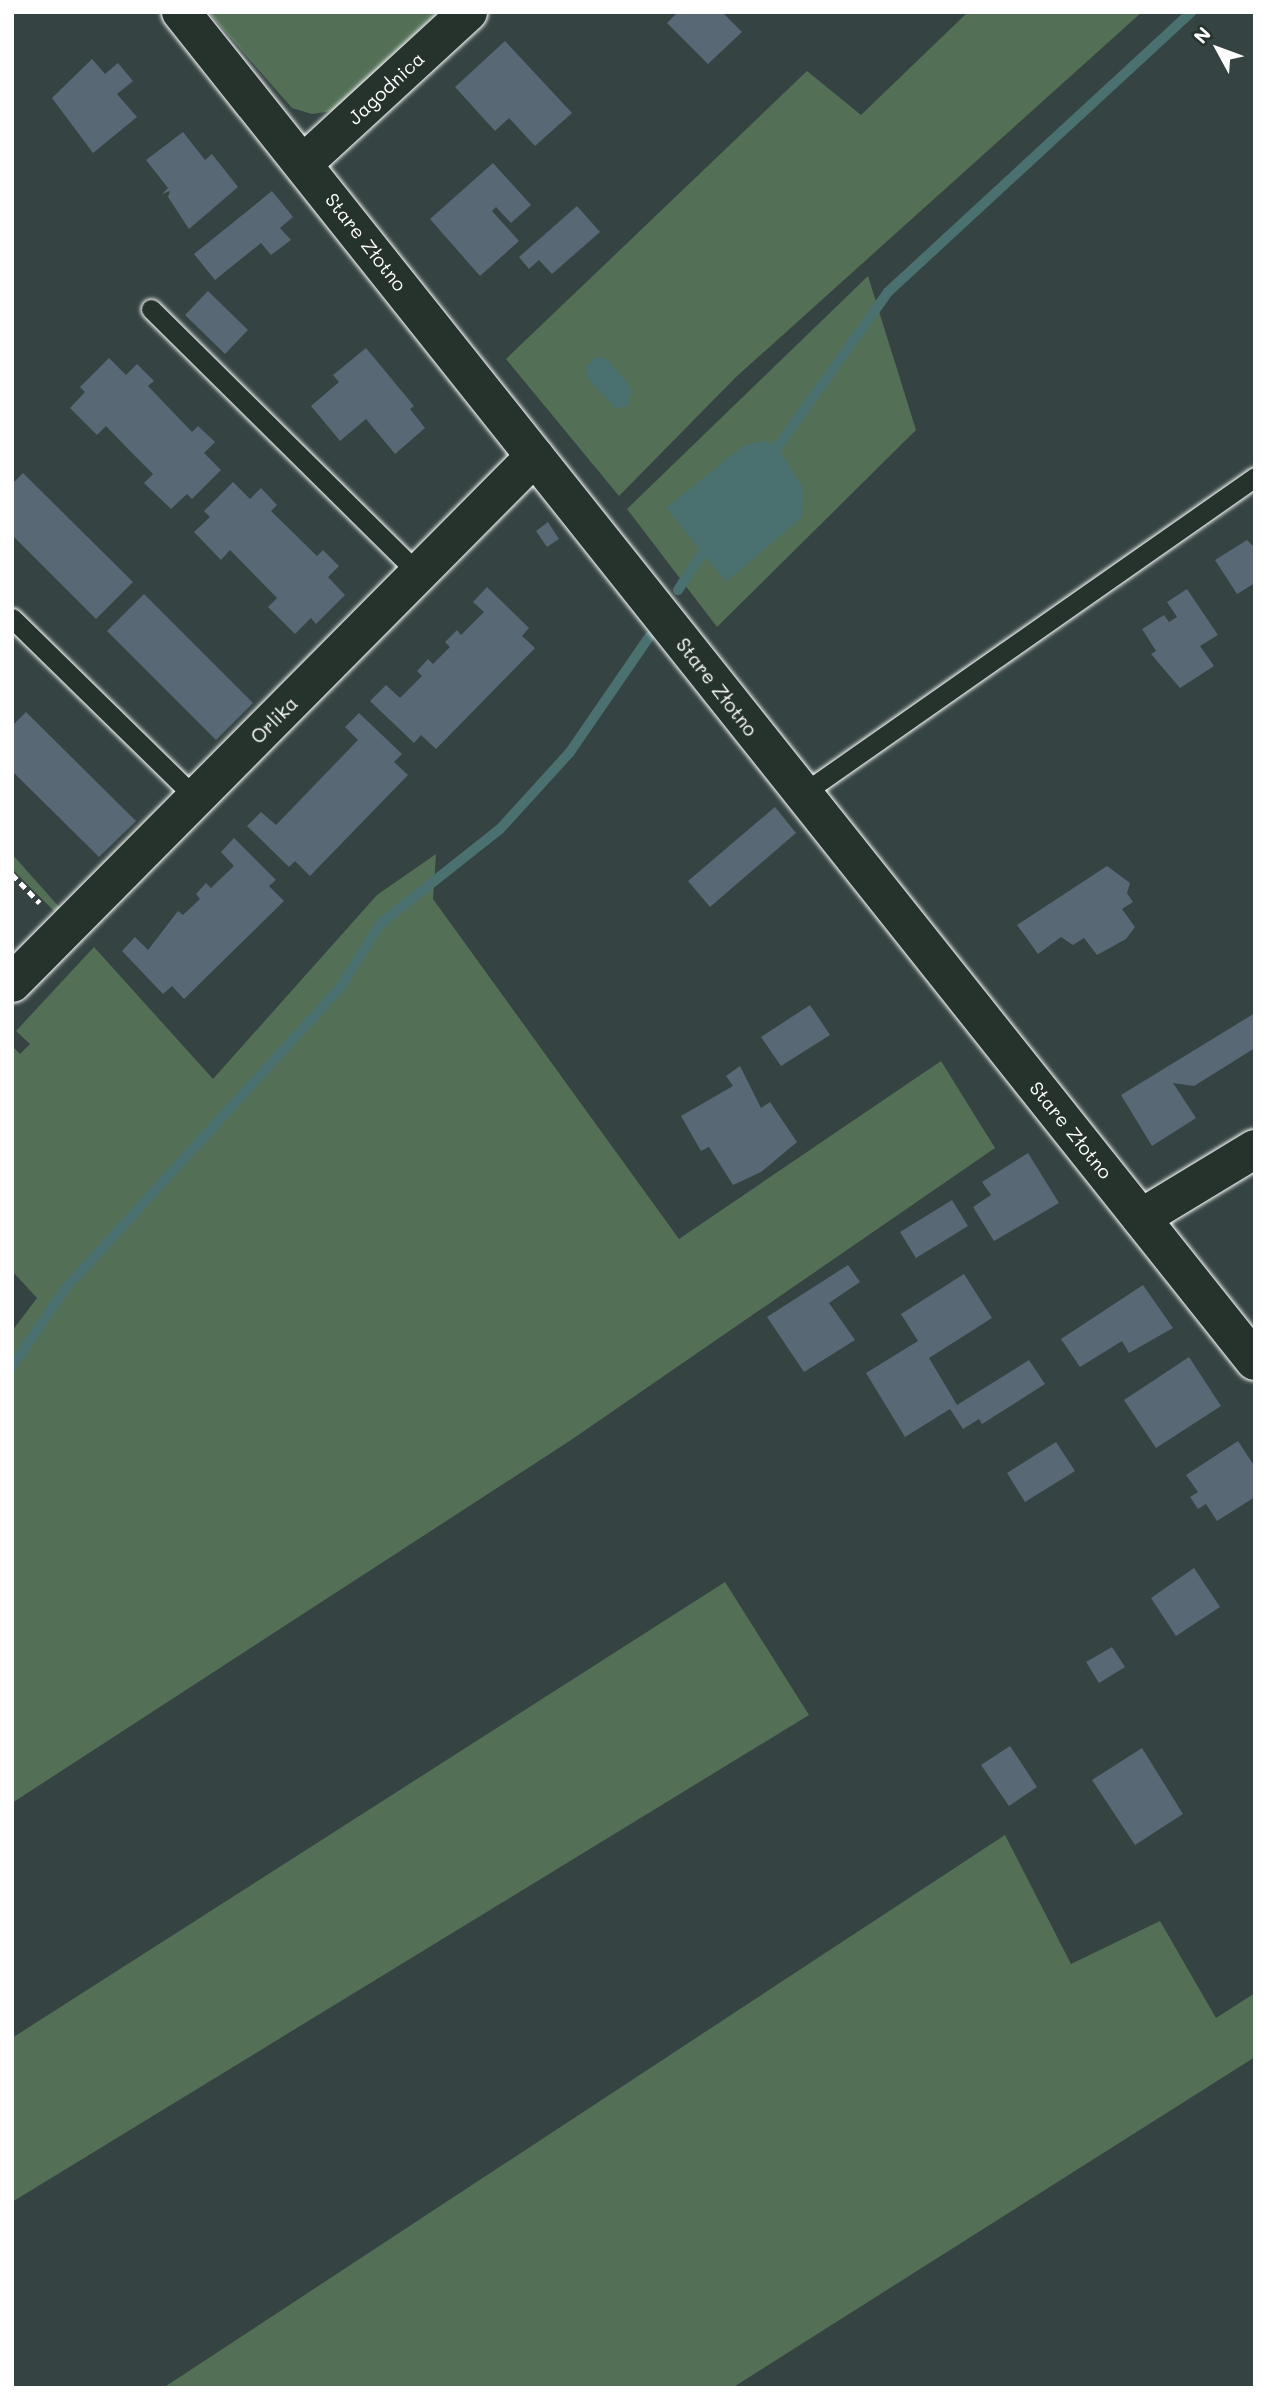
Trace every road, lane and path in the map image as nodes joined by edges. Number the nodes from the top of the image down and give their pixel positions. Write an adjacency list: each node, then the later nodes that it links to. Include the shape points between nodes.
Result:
1 (181, 12): 3 (street, Stare Złotno)
2 (468, 12): 3 (street, Jagodnica)
3 (304, 163): 5 (street, Stare Złotno)
4 (151, 309): 7 (lane)
5 (535, 456): 7 (street, Orlika); 9 (street, Stare Złotno)
6 (1255, 477): 9 (lane)
7 (419, 573): 10 (street, Orlika)
8 (12, 618): 10 (lane)
9 (802, 794): 13 (street, Stare Złotno)
10 (196, 798): 11 (street, Orlika)
11 (12, 983)
12 (1255, 1149): 13 (street)
13 (1142, 1217): 14 (street, Stare Złotno)
14 (1255, 1361)

